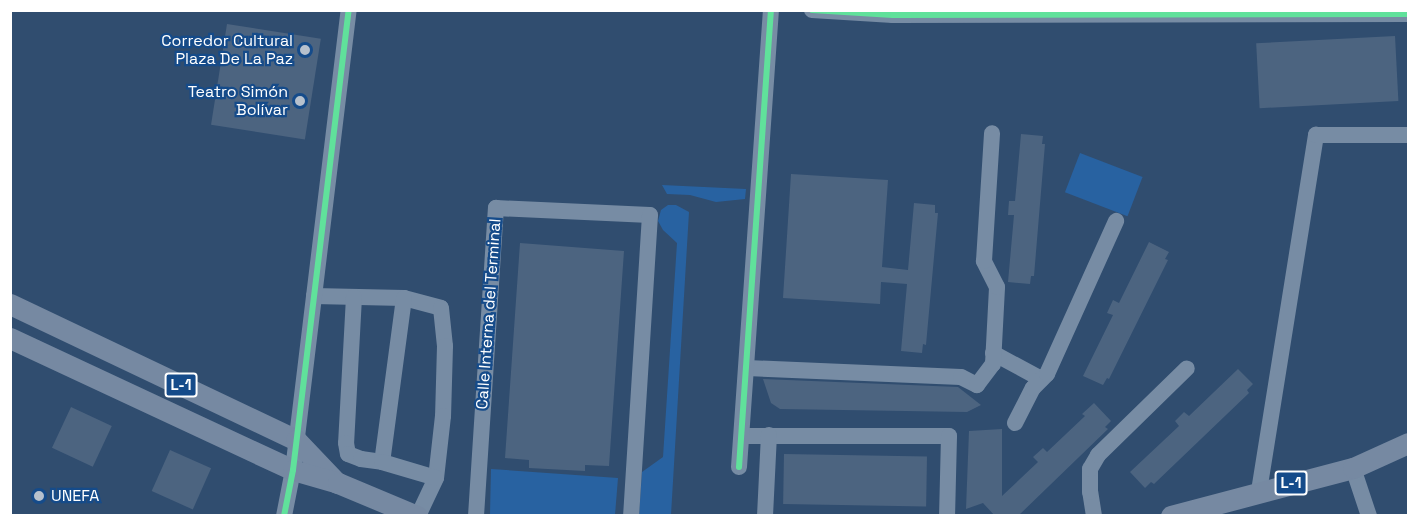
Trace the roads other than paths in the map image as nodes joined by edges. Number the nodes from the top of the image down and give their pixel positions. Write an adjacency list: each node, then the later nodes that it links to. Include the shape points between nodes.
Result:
1 (349, 10): 8 (street)
2 (771, 10): 14 (street)
3 (812, 10): 4 (street, via 905,15)
4 (1408, 14)
5 (992, 133): 13 (street, via 984,261 997,287)
6 (1408, 135): 28 (street, via 1316,135)
7 (1116, 221): 16 (street, via 1047,374)
8 (314, 296): 9 (street); 20 (street)
9 (354, 297): 10 (street); 22 (street, via 345,443 348,454)
10 (404, 298): 22 (street); 26 (street, via 441,308 445,346 443,416)
11 (10, 304): 20 (main road, L-1)
12 (10, 338): 25 (main road, L-1)
13 (993, 353): 14 (street, via 993,364 977,385 961,377); 16 (street)
14 (747, 368): 19 (street)
15 (1186, 368): 36 (street, via 1098,455 1090,469)
16 (1041, 379): 17 (street)
17 (1015, 423)
18 (769, 435): 19 (street); 34 (street); 35 (street, via 949,436)
19 (742, 436): 23 (street)
20 (296, 440): 25 (street); 27 (main road, L-1)
21 (1408, 442): 24 (main road, L-1)
22 (382, 462): 26 (street)
23 (740, 467)
24 (1353, 468): 28 (main road, L-1); 38 (street)
25 (293, 470): 27 (main road, L-1); 30 (street)
26 (436, 478): 31 (street)
27 (338, 483): 31 (main road, L-1)
28 (1259, 491): 29 (main road, L-1)
29 (1204, 511): 37 (main road, L-1)
30 (284, 516)
31 (418, 516)
32 (476, 516): 33 (street, Calle Interna del Terminal, via 496,208 650,215)
33 (631, 516)
34 (765, 516)
35 (947, 516)
36 (1094, 516)
37 (1171, 516)
38 (1369, 516)

